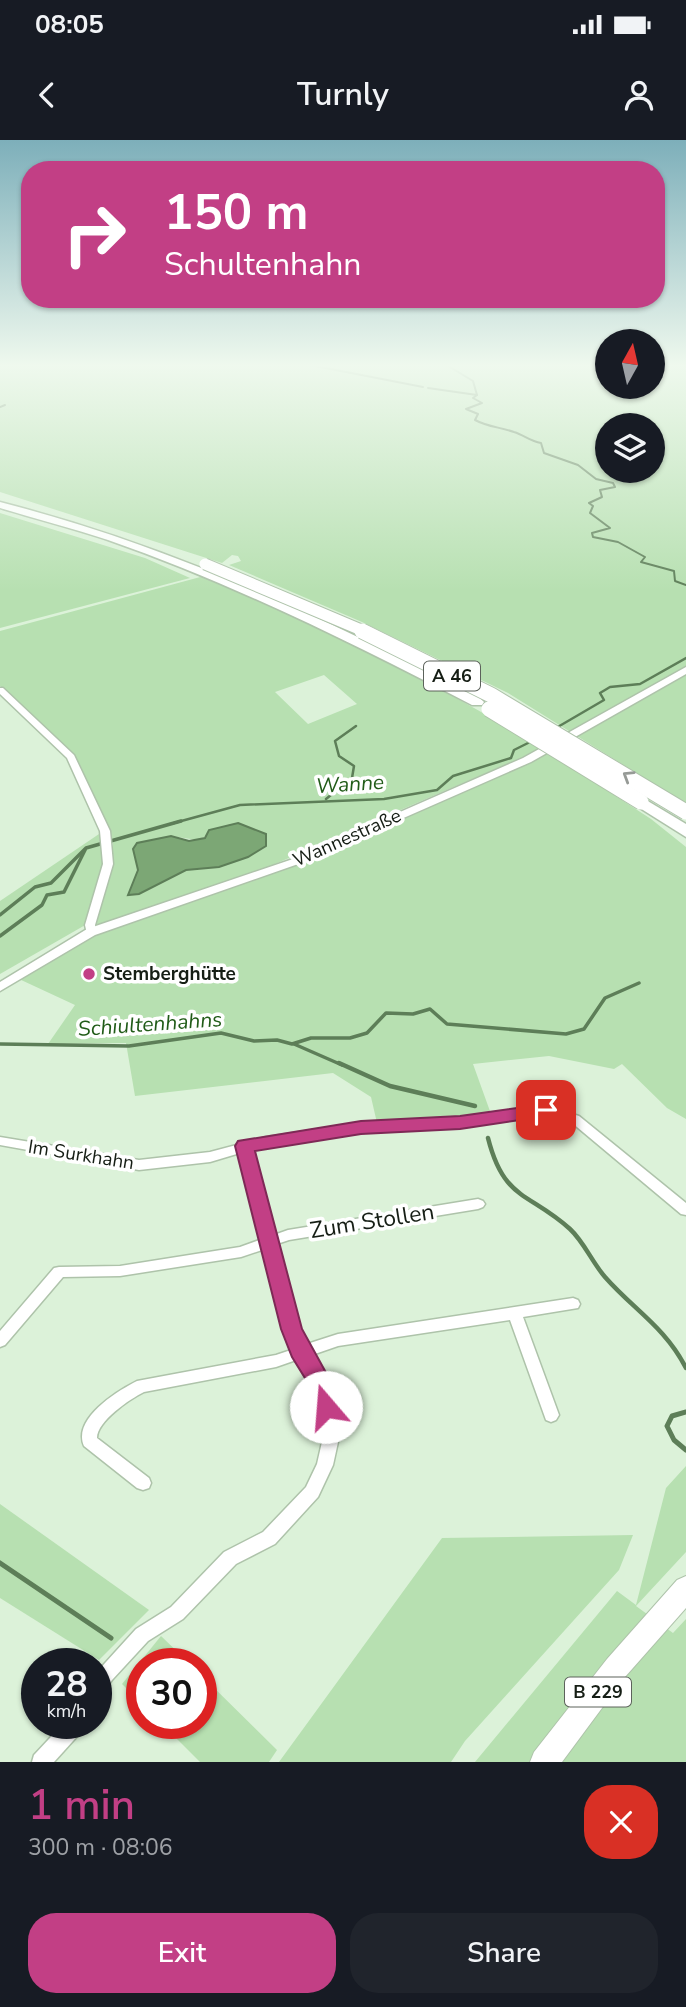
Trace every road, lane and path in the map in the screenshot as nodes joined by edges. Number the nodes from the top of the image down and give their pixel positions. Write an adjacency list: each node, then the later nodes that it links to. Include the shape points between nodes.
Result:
1 (0, 499): 3 (highway, A 46, via 119,533)
2 (0, 505): 3 (highway, A 46)
3 (200, 567): 6 (highway, A 46, bridge, via 368,633 491,695)
4 (686, 670): 7 (street, Wannestraße, via 527,760 297,861)
5 (0, 690): 7 (street, via 71,757 107,840 108,864)
6 (684, 827)
7 (91, 932): 8 (street, Wannestraße)
8 (0, 987)
9 (0, 1141): 10 (street, Im Surkhahn, via 139,1165 210,1157)
10 (245, 1146): 12 (street, Im Surkhahn, via 361,1128 558,1112 575,1119); 13 (street)
11 (478, 1203): 13 (street, Zum Stollen)
12 (686, 1210)
13 (267, 1242): 16 (street, Zum Stollen, via 242,1252 120,1272 59,1272); 17 (street)
14 (573, 1304): 15 (street)
15 (514, 1312): 17 (street, via 338,1340); 18 (street)
16 (0, 1341)
17 (300, 1351): 19 (street, via 276,1361 142,1386 119,1399 92,1425 89,1441); 21 (street, via 322,1390 329,1430 325,1465 316,1485 269,1538 230,1558 177,1613 142,1635)
18 (551, 1415)
19 (143, 1483)
20 (686, 1589): 24 (main road, B 229, via 616,1668)
21 (112, 1670)
22 (62, 1739): 23 (street)
23 (41, 1762)
24 (544, 1762)

